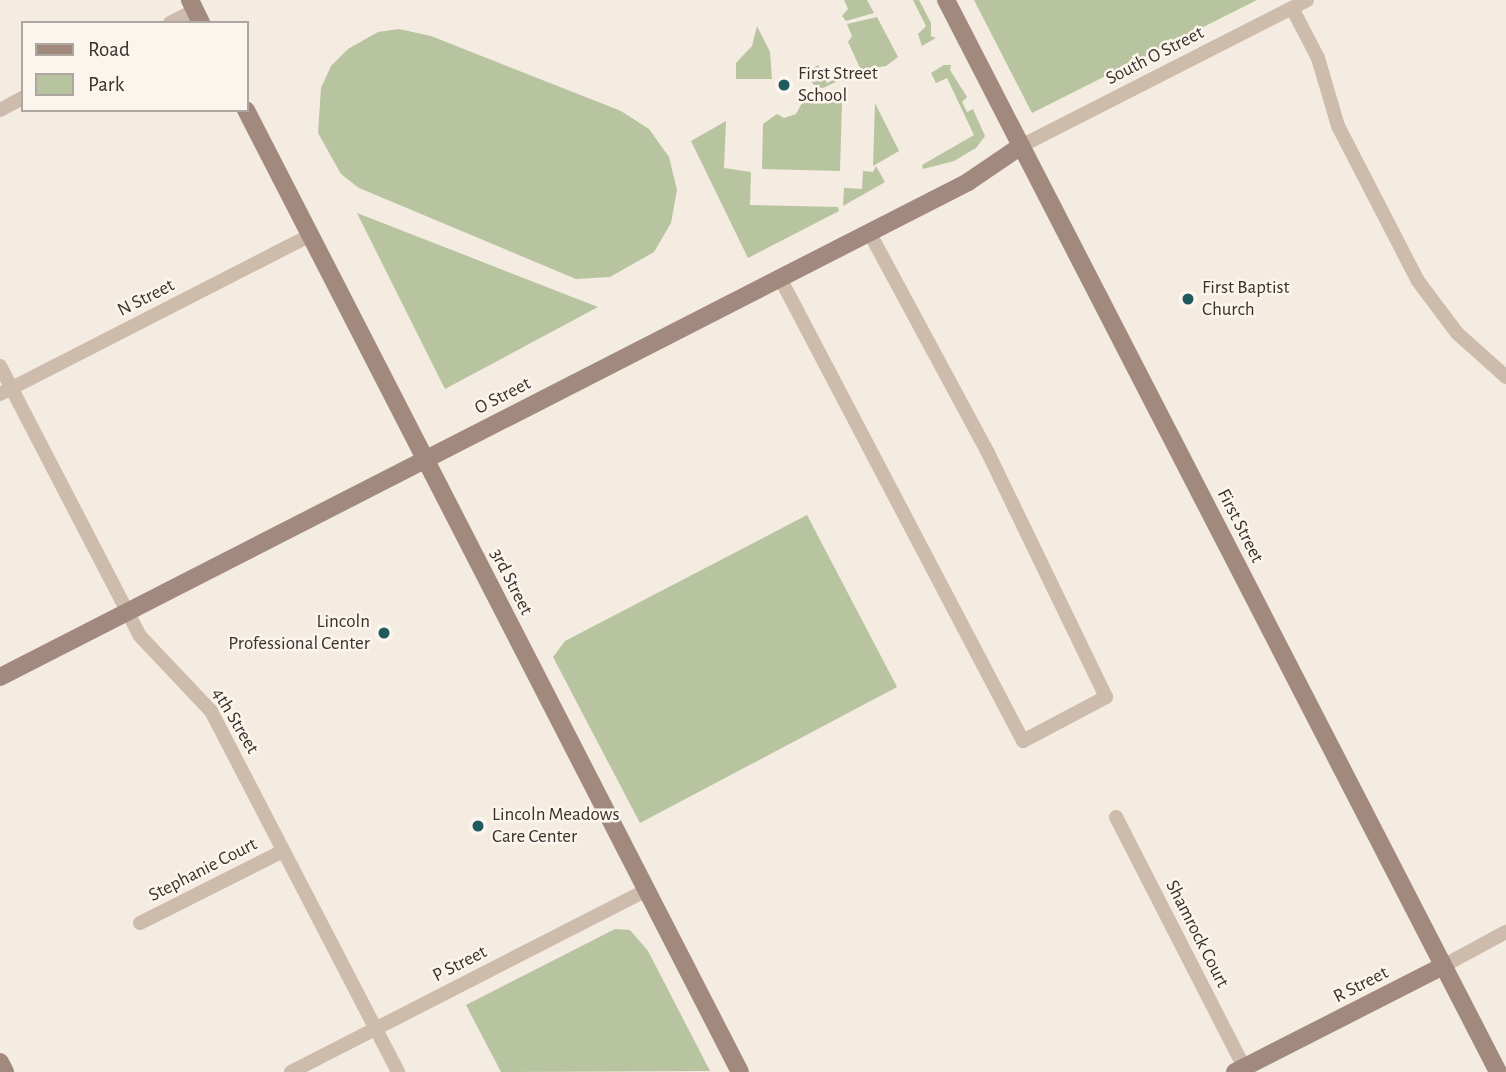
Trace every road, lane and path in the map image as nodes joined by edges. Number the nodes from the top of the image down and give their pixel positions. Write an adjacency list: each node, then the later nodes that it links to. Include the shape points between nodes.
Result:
1 (946, 0): 9 (street, First Street)
2 (1307, 0): 3 (street, South O Street)
3 (1292, 8): 9 (street, South O Street); 14 (street, via 1318,58 1338,126 1418,281 1457,333)
4 (195, 11): 5 (street)
5 (174, 21)
6 (21, 99): 7 (street)
7 (0, 110)
8 (247, 112): 11 (street, 3rd Street)
9 (1021, 146): 10 (street, O Street, via 968,182); 24 (street, First Street)
10 (869, 232): 12 (street, O Street); 12 (street, via 987,451 1106,696 1023,741)
11 (309, 236): 15 (street, N Street); 16 (street, 3rd Street)
12 (780, 278): 16 (street, O Street)
13 (0, 366): 15 (street, 4th Street)
14 (1506, 377)
15 (6, 391): 17 (street, 4th Street)
16 (424, 460): 17 (street, O Street); 21 (street, 3rd Street)
17 (126, 612): 18 (street, O Street); 20 (street, 4th Street, via 152,651 211,711)
18 (0, 677)
19 (1116, 817): 27 (street, Shamrock Court)
20 (283, 851): 22 (street, Stephanie Court); 25 (street, 4th Street)
21 (646, 890): 25 (street, P Street); 31 (street, 3rd Street)
22 (140, 923)
23 (1506, 932): 24 (street, R Street)
24 (1443, 966): 27 (street, R Street); 32 (street, First Street)
25 (376, 1029): 29 (street, P Street); 30 (street, 4th Street)
26 (0, 1062): 28 (street)
27 (1240, 1070)
28 (5, 1072)
29 (291, 1072)
30 (398, 1072)
31 (740, 1072)
32 (1498, 1072)

